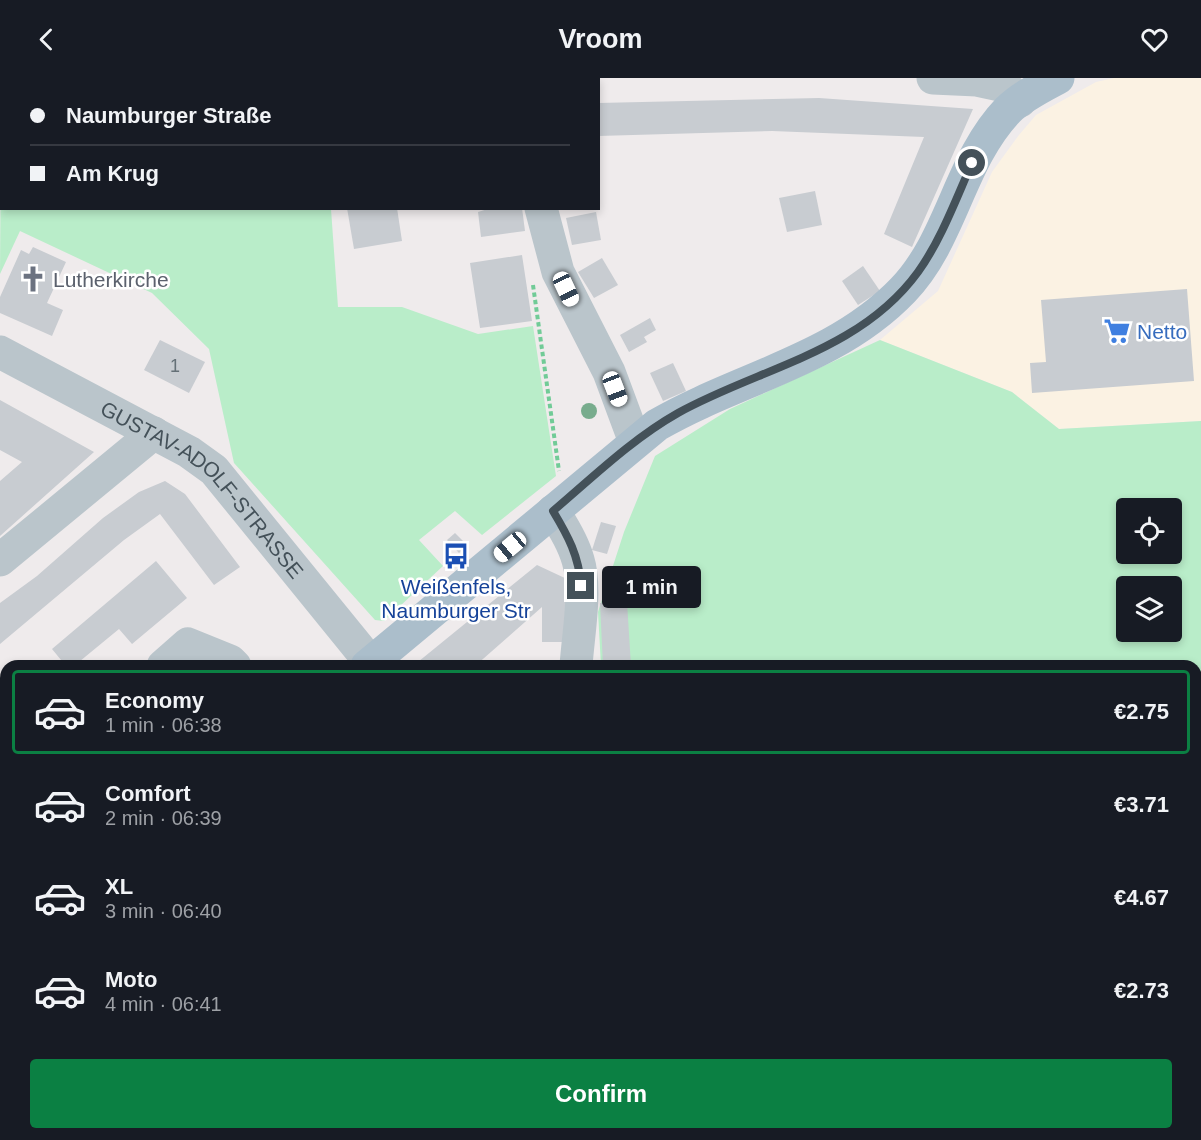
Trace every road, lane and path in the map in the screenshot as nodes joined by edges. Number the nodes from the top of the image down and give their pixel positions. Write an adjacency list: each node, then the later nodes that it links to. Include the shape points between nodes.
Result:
1 (933, 78): 3 (street, via 1005,86)
2 (1058, 78): 3 (main road)
3 (1020, 101): 8 (main road, via 990,134 972,163 929,255 892,302 818,351 681,412)
4 (541, 210): 8 (street, via 558,272 609,372)
5 (532, 281): 9 (path)
6 (0, 352): 7 (street, GUSTAV-ADOLF-STRASSE)
7 (154, 433): 11 (street); 14 (street, GUSTAV-ADOLF-STRASSE, via 214,470)
8 (635, 442): 10 (main road)
9 (560, 476)
10 (553, 511): 15 (main road); 16 (street, via 579,562)
11 (0, 560)
12 (170, 660): 13 (street, via 188,644)
13 (228, 660)
14 (366, 660)
15 (374, 660)
16 (576, 660)

